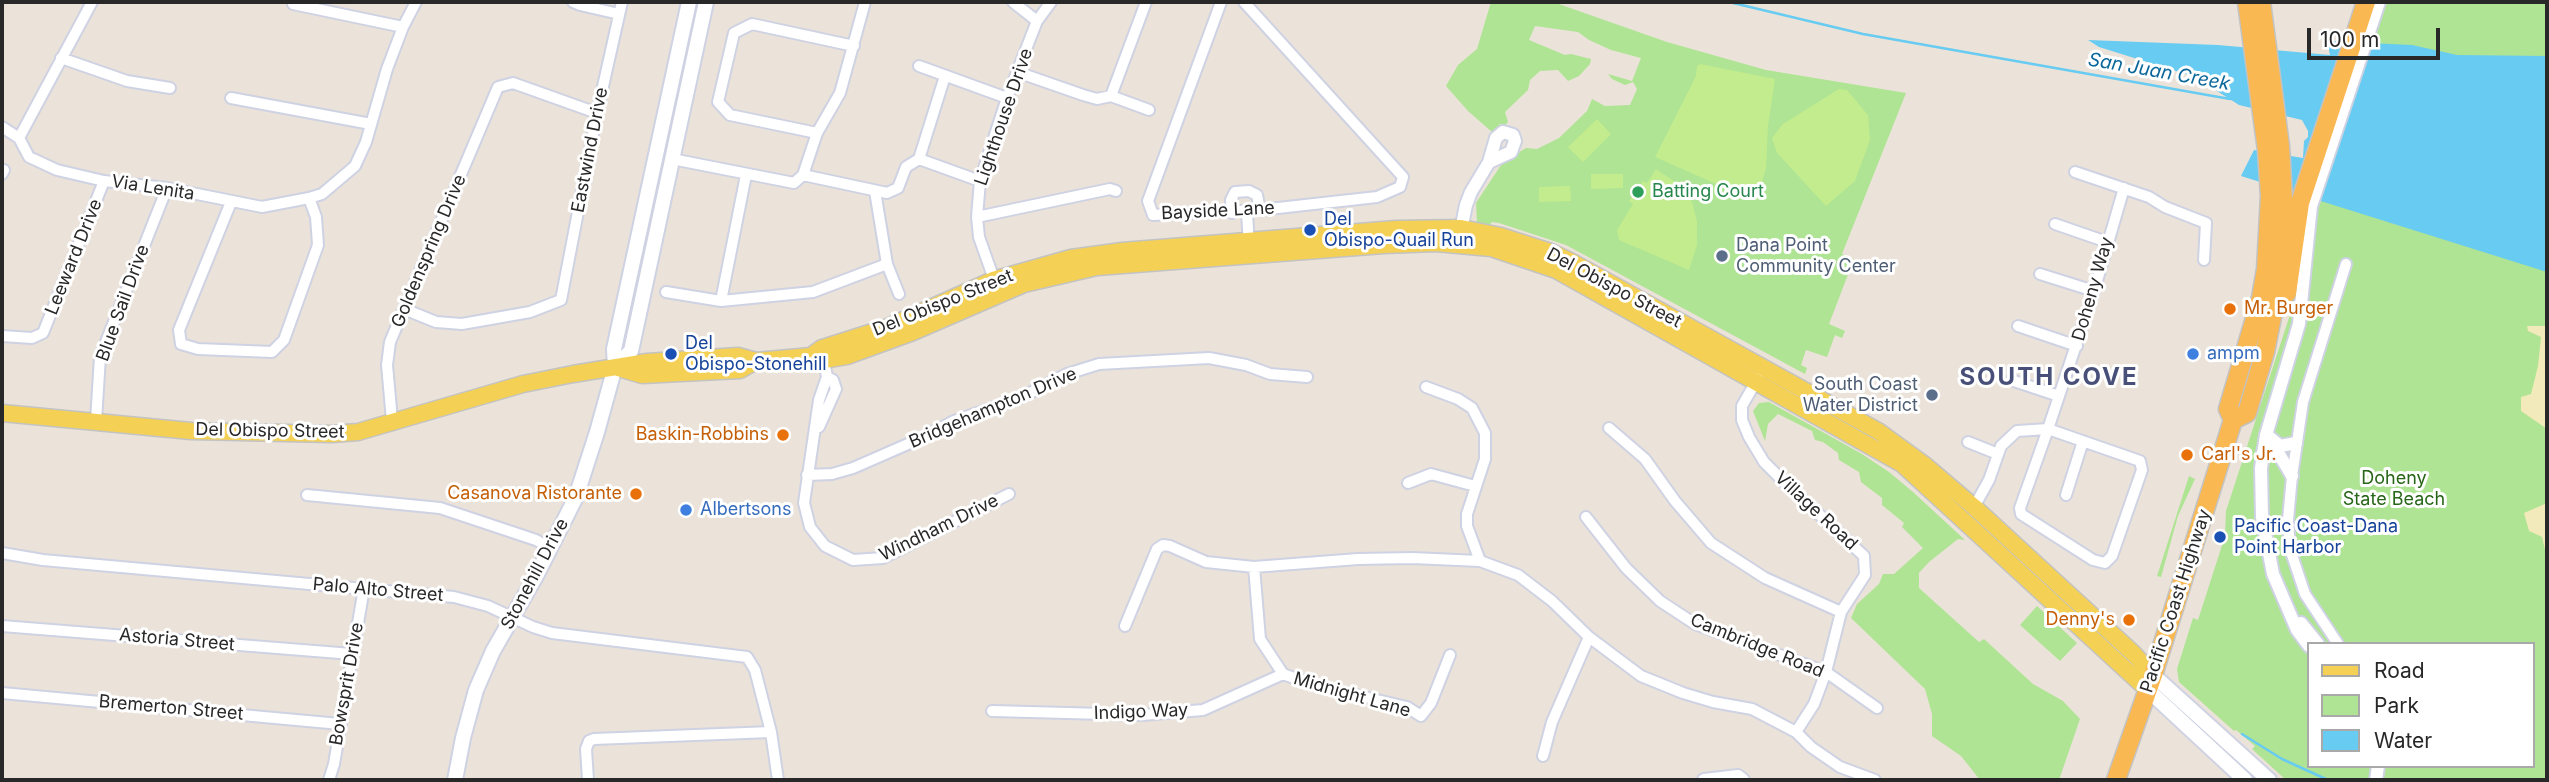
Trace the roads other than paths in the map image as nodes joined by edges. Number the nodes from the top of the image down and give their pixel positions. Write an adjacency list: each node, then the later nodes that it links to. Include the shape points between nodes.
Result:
1 (92, 2): 24 (street)
2 (416, 2): 21 (street)
3 (573, 2): 19 (street)
4 (622, 2): 19 (street, Eastwind Drive)
5 (689, 2): 38 (main road, Stonehill Drive)
6 (706, 2): 40 (main road, Stonehill Drive)
7 (864, 2): 23 (street)
8 (1013, 2): 20 (street)
9 (1051, 2): 20 (street, Lighthouse Drive)
10 (1146, 2): 29 (street)
11 (1221, 2): 57 (street, Bayside Lane, via 1148,201 1153,215)
12 (1244, 2): 55 (street, Bayside Lane, via 1403,177 1400,187 1377,197)
13 (2239, 2): 32 (highway)
14 (2247, 2): 32 (highway, Pacific Coast Highway)
15 (2261, 2): 53 (highway, Pacific Coast Highway)
16 (2366, 2): 22 (highway)
17 (2379, 2): 22 (street)
18 (293, 4): 21 (street)
19 (619, 14): 34 (street, Eastwind Drive)
20 (1037, 21): 26 (street, Lighthouse Drive)
21 (403, 27): 35 (street)
22 (2364, 27): 53 (highway)
23 (854, 46): 37 (street, via 840,93); 37 (street, via 752,24 734,33 718,102 730,115)
24 (61, 58): 28 (street, via 127,81); 39 (street)
25 (919, 66): 27 (street)
26 (1017, 72): 29 (street, via 1097,99); 31 (street, Lighthouse Drive)
27 (945, 76): 31 (street); 41 (street)
28 (170, 88)
29 (1111, 96): 33 (street)
30 (231, 98): 35 (street)
31 (1007, 98): 47 (street, Lighthouse Drive)
32 (2261, 101): 53 (highway, Pacific Coast Highway)
33 (1149, 110)
34 (597, 113): 72 (street, Goldenspring Drive, via 513,83 498,87); 72 (street, Eastwind Drive, via 561,300 530,312 462,324 436,322)
35 (371, 124): 52 (street, Via Lenita, via 355,166 322,194)
36 (2, 127): 39 (street, Via Lenita)
37 (817, 133): 45 (street)
38 (659, 135): 40 (main road); 77 (main road, Stonehill Drive, via 614,349)
39 (19, 138): 46 (street, Via Lenita, via 29,157 57,170)
40 (672, 159): 44 (street); 77 (main road, Stonehill Drive, via 631,351)
41 (919, 159): 47 (street); 50 (street, via 906,166 898,188 887,193)
42 (1489, 162): 60 (street, via 1471,192)
43 (2075, 172): 49 (street)
44 (746, 175): 45 (street, via 794,183); 71 (street)
45 (803, 175): 50 (street)
46 (104, 180): 48 (street, Via Lenita); 74 (street, Leeward Drive, via 43,333 32,338)
47 (980, 181): 58 (street, Lighthouse Drive)
48 (167, 188): 54 (street, Via Lenita); 84 (street, Blue Sail Drive, via 100,356)
49 (2124, 188): 61 (street, Doheny Way); 63 (street, via 2206,223)
50 (875, 191): 64 (street)
51 (1115, 191): 58 (street)
52 (309, 198): 54 (street, Via Lenita, via 262,207); 54 (street, via 318,245 284,340 272,352 181,344 179,330)
53 (2291, 201): 86 (highway, Pacific Coast Highway, via 2266,269 2228,409); 86 (highway, Pacific Coast Highway, via 2289,282 2280,322 2265,352 2247,413); 89 (street, via 2299,324)
54 (231, 202)
55 (1261, 210): 56 (street, Bayside Lane); 57 (street, via 1257,195 1235,192)
56 (1247, 212): 57 (street, Bayside Lane); 62 (street)
57 (1232, 213)
58 (976, 217): 67 (street, Lighthouse Drive)
59 (2055, 224): 61 (street)
60 (1460, 236): 62 (main road, Del Obispo Street, via 1396,229); 78 (main road, Del Obispo Street, via 1527,243 1572,262)
61 (2107, 242): 68 (street, Doheny Way)
62 (1250, 249): 67 (main road, Del Obispo Street, via 1095,254 1051,262)
63 (2204, 260)
64 (887, 264): 70 (street); 71 (street, via 813,292)
65 (2346, 264): 92 (street, via 2309,379)
66 (2040, 274): 68 (street)
67 (997, 286): 76 (main road, Del Obispo Street, via 868,349)
68 (2094, 291): 75 (street, Doheny Way)
69 (666, 292): 71 (street)
70 (899, 294)
71 (722, 301)
72 (404, 309): 85 (street, Goldenspring Drive, via 390,342 387,365)
73 (2018, 326): 75 (street)
74 (2, 336)
75 (2077, 346): 82 (street, Doheny Way)
76 (819, 355): 77 (main road, Del Obispo Street, via 756,362 738,356); 95 (street, Windham Drive, via 836,389 816,432)
77 (615, 367): 85 (main road, Del Obispo Street, via 523,384); 104 (main road, Stonehill Drive, via 576,497)
78 (1759, 376): 102 (main road, Del Obispo Street, via 1878,431); 109 (street, Village Road, via 1742,406 1742,420 1764,462 1864,556 1866,575); 123 (main road, Del Obispo Street, via 1902,464)
79 (1307, 377): 95 (street, Bridgehampton Drive, via 1270,374 1209,358 1099,364 954,421 853,468)
80 (2011, 380): 82 (street)
81 (1426, 387): 98 (street, via 1472,408 1485,433 1485,459)
82 (2059, 397): 88 (street, Doheny Way)
83 (2, 413): 84 (main road, Del Obispo Street)
84 (96, 421): 85 (main road, Del Obispo Street, via 191,431 301,435 358,432)
85 (392, 421)
86 (2233, 421): 123 (highway, Pacific Coast Highway)
87 (1609, 428): 109 (street, via 1645,459 1711,543 1765,578)
88 (2048, 429): 90 (street, Doheny Way); 90 (street, Doheny Way, via 2021,514 2105,563 2112,556 2142,470 2140,461); 94 (street, Doheny Way, via 2017,431)
89 (2266, 435): 92 (street, via 2280,446); 93 (street)
90 (2084, 441): 101 (street)
91 (1968, 442): 94 (street)
92 (2296, 443): 96 (street)
93 (2263, 452): 96 (street, via 2280,454); 111 (street, via 2260,488 2265,538 2273,574)
94 (1998, 454): 102 (street, Doheny Way)
95 (807, 475): 99 (street, Windham Drive, via 804,503 817,537 834,552 863,561 895,554)
96 (2292, 477): 116 (street, via 2288,533 2296,571 2305,594)
97 (1408, 483): 98 (street, via 1431,474)
98 (1475, 486): 106 (street, via 1467,526)
99 (1009, 494)
100 (307, 495): 104 (street, via 440,508)
101 (2066, 495)
102 (1974, 507): 123 (main road, Del Obispo Street, via 2134,654)
103 (1586, 517): 121 (street, Cambridge Road, via 1626,568 1660,601 1695,624)
104 (550, 548): 110 (main road, Stonehill Drive)
105 (2, 553): 108 (street, Palo Alto Street)
106 (1479, 561): 107 (street, via 1358,559); 114 (street, via 1518,575)
107 (1254, 567): 113 (street, via 1206,562 1163,545 1157,549); 122 (street, via 1260,639)
108 (364, 587): 110 (street, Palo Alto Street, via 454,597); 118 (street, Bowsprit Drive)
109 (1841, 612): 121 (street, Village Road)
110 (513, 618): 128 (street, Palo Alto Street, via 552,633 747,657 755,670); 132 (main road, Stonehill Drive, via 476,690)
111 (2295, 620): 115 (street, via 2303,623); 117 (street); 119 (street, via 2294,630)
112 (2, 626): 118 (street, Astoria Street)
113 (1125, 626)
114 (1590, 637): 129 (street, via 1642,676 1693,696 1752,709); 130 (street, via 1552,722)
115 (2317, 642)
116 (2337, 642)
117 (2308, 645)
118 (352, 654): 127 (street, Bowsprit Drive)
119 (2308, 654)
120 (1450, 655): 122 (street, Midnight Lane, via 1421,716 1407,707)
121 (1826, 671): 125 (street, Cambridge Road); 129 (street, Village Road, via 1814,704)
122 (1283, 674): 126 (street, Indigo Way, via 1203,709 1142,715)
123 (2150, 683): 138 (highway, Pacific Coast Highway); 139 (main road); 140 (main road)
124 (2, 693): 127 (street, Bremerton Street)
125 (1877, 708)
126 (992, 711)
127 (340, 724): 131 (street, Bowsprit Drive)
128 (771, 732): 133 (street, via 594,739 586,749); 134 (street)
129 (1796, 732): 137 (street, via 1840,767)
130 (1543, 756)
131 (329, 780)
132 (455, 780)
133 (588, 780)
134 (778, 780)
135 (1704, 780): 136 (street, via 1738,776)
136 (1743, 780)
137 (1875, 780)
138 (2116, 780)
139 (2245, 780)
140 (2269, 780)

